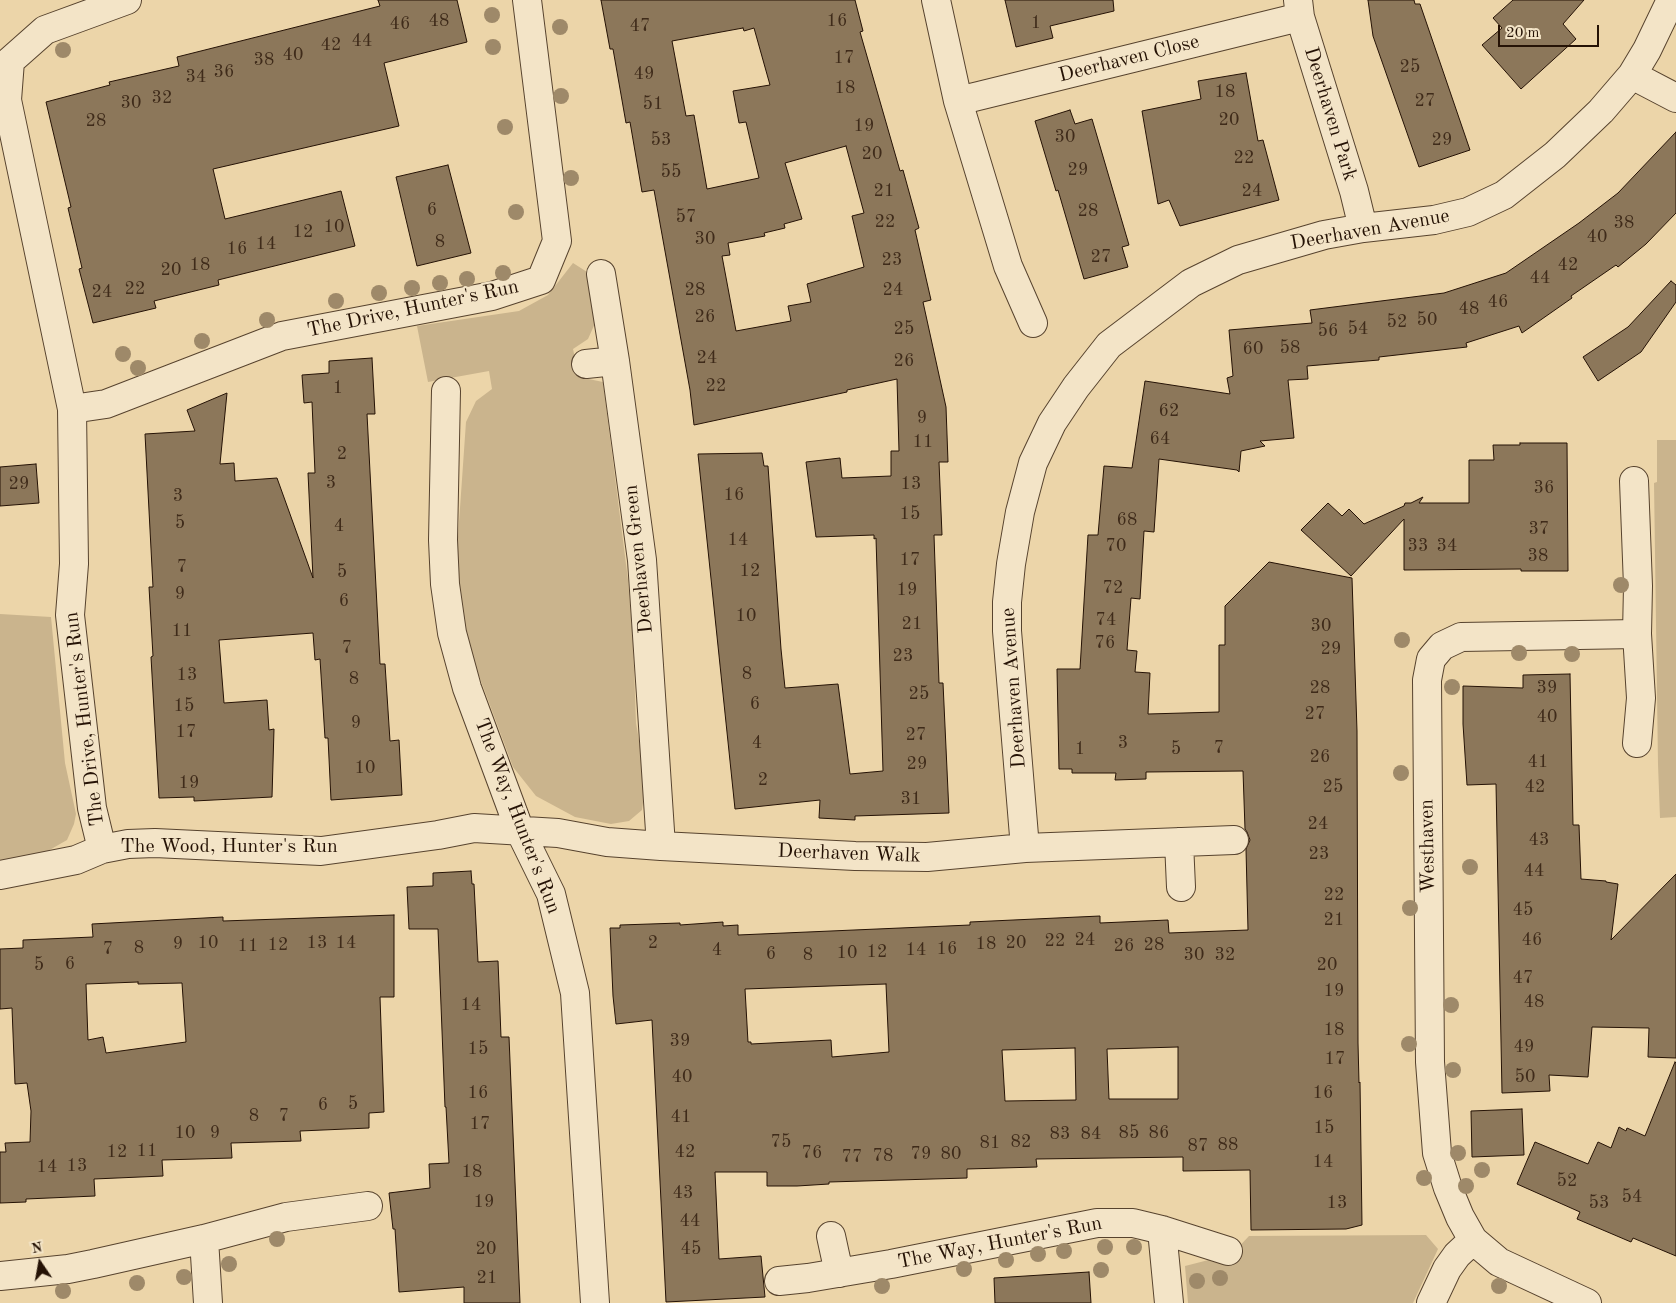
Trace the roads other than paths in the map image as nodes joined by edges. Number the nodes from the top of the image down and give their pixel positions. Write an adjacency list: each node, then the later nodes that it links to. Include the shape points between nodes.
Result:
1 (127, 0): 15 (street, The Drive, Hunter's Run, via 45,30 10,61 7,100)
2 (527, 0): 15 (street, The Drive, Hunter's Run, via 557,241 541,280 492,296 282,336 106,404)
3 (936, 0): 8 (street)
4 (1671, 0): 6 (street, Deerhaven Avenue)
5 (1299, 8): 8 (street, Deerhaven Close); 9 (street, Deerhaven Park)
6 (1632, 75): 7 (street); 9 (street, Deerhaven Avenue, via 1601,111 1555,155 1504,195 1468,212 1434,220)
7 (1676, 98)
8 (958, 101): 11 (street, via 1008,266)
9 (1363, 228): 23 (street, Deerhaven Avenue, via 1324,235 1238,260 1191,282 1109,345 1052,423 1033,464 1020,512 1007,602)
10 (601, 274): 12 (street, Deerhaven Green)
11 (1033, 323)
12 (615, 361): 13 (street); 22 (street, Deerhaven Green, via 642,560)
13 (586, 364)
14 (446, 392): 19 (street, The Way, Hunter's Run, via 443,540 452,633 468,688)
15 (72, 409): 24 (street, The Drive, Hunter's Run, via 74,564 70,615 92,808)
16 (1634, 481): 17 (street)
17 (1638, 634): 18 (street, via 1641,698); 31 (street, Westhaven, via 1461,637 1442,646 1431,659 1427,680 1432,1080 1437,1153 1448,1188)
18 (1637, 743)
19 (520, 830): 22 (street, Deerhaven Walk); 24 (street, The Wood, Hunter's Run, via 474,828 321,851 155,843); 37 (street, The Way, Hunter's Run, via 551,894 574,993)
20 (1234, 840): 21 (street, Deerhaven Walk)
21 (1179, 842): 23 (street, Deerhaven Walk); 26 (street)
22 (661, 846): 23 (street, Deerhaven Walk, via 927,857)
23 (1025, 848)
24 (102, 849): 25 (street, The Wood, Hunter's Run, via 76,860)
25 (0, 875)
26 (1181, 887)
27 (368, 1206): 30 (street, via 286,1218)
28 (1162, 1230): 32 (street, The Way, Hunter's Run); 33 (street, The Way, Hunter's Run, via 1133,1223 1097,1223); 38 (street)
29 (831, 1236): 33 (street)
30 (204, 1240): 34 (street, via 68,1269); 36 (street)
31 (1473, 1240): 39 (street, via 1447,1269); 40 (street, Westhaven, via 1499,1262)
32 (1228, 1251)
33 (839, 1273): 35 (street, The Way, Hunter's Run)
34 (0, 1276)
35 (779, 1281)
36 (208, 1303)
37 (595, 1303)
38 (1169, 1303)
39 (1431, 1303)
40 (1587, 1303)

